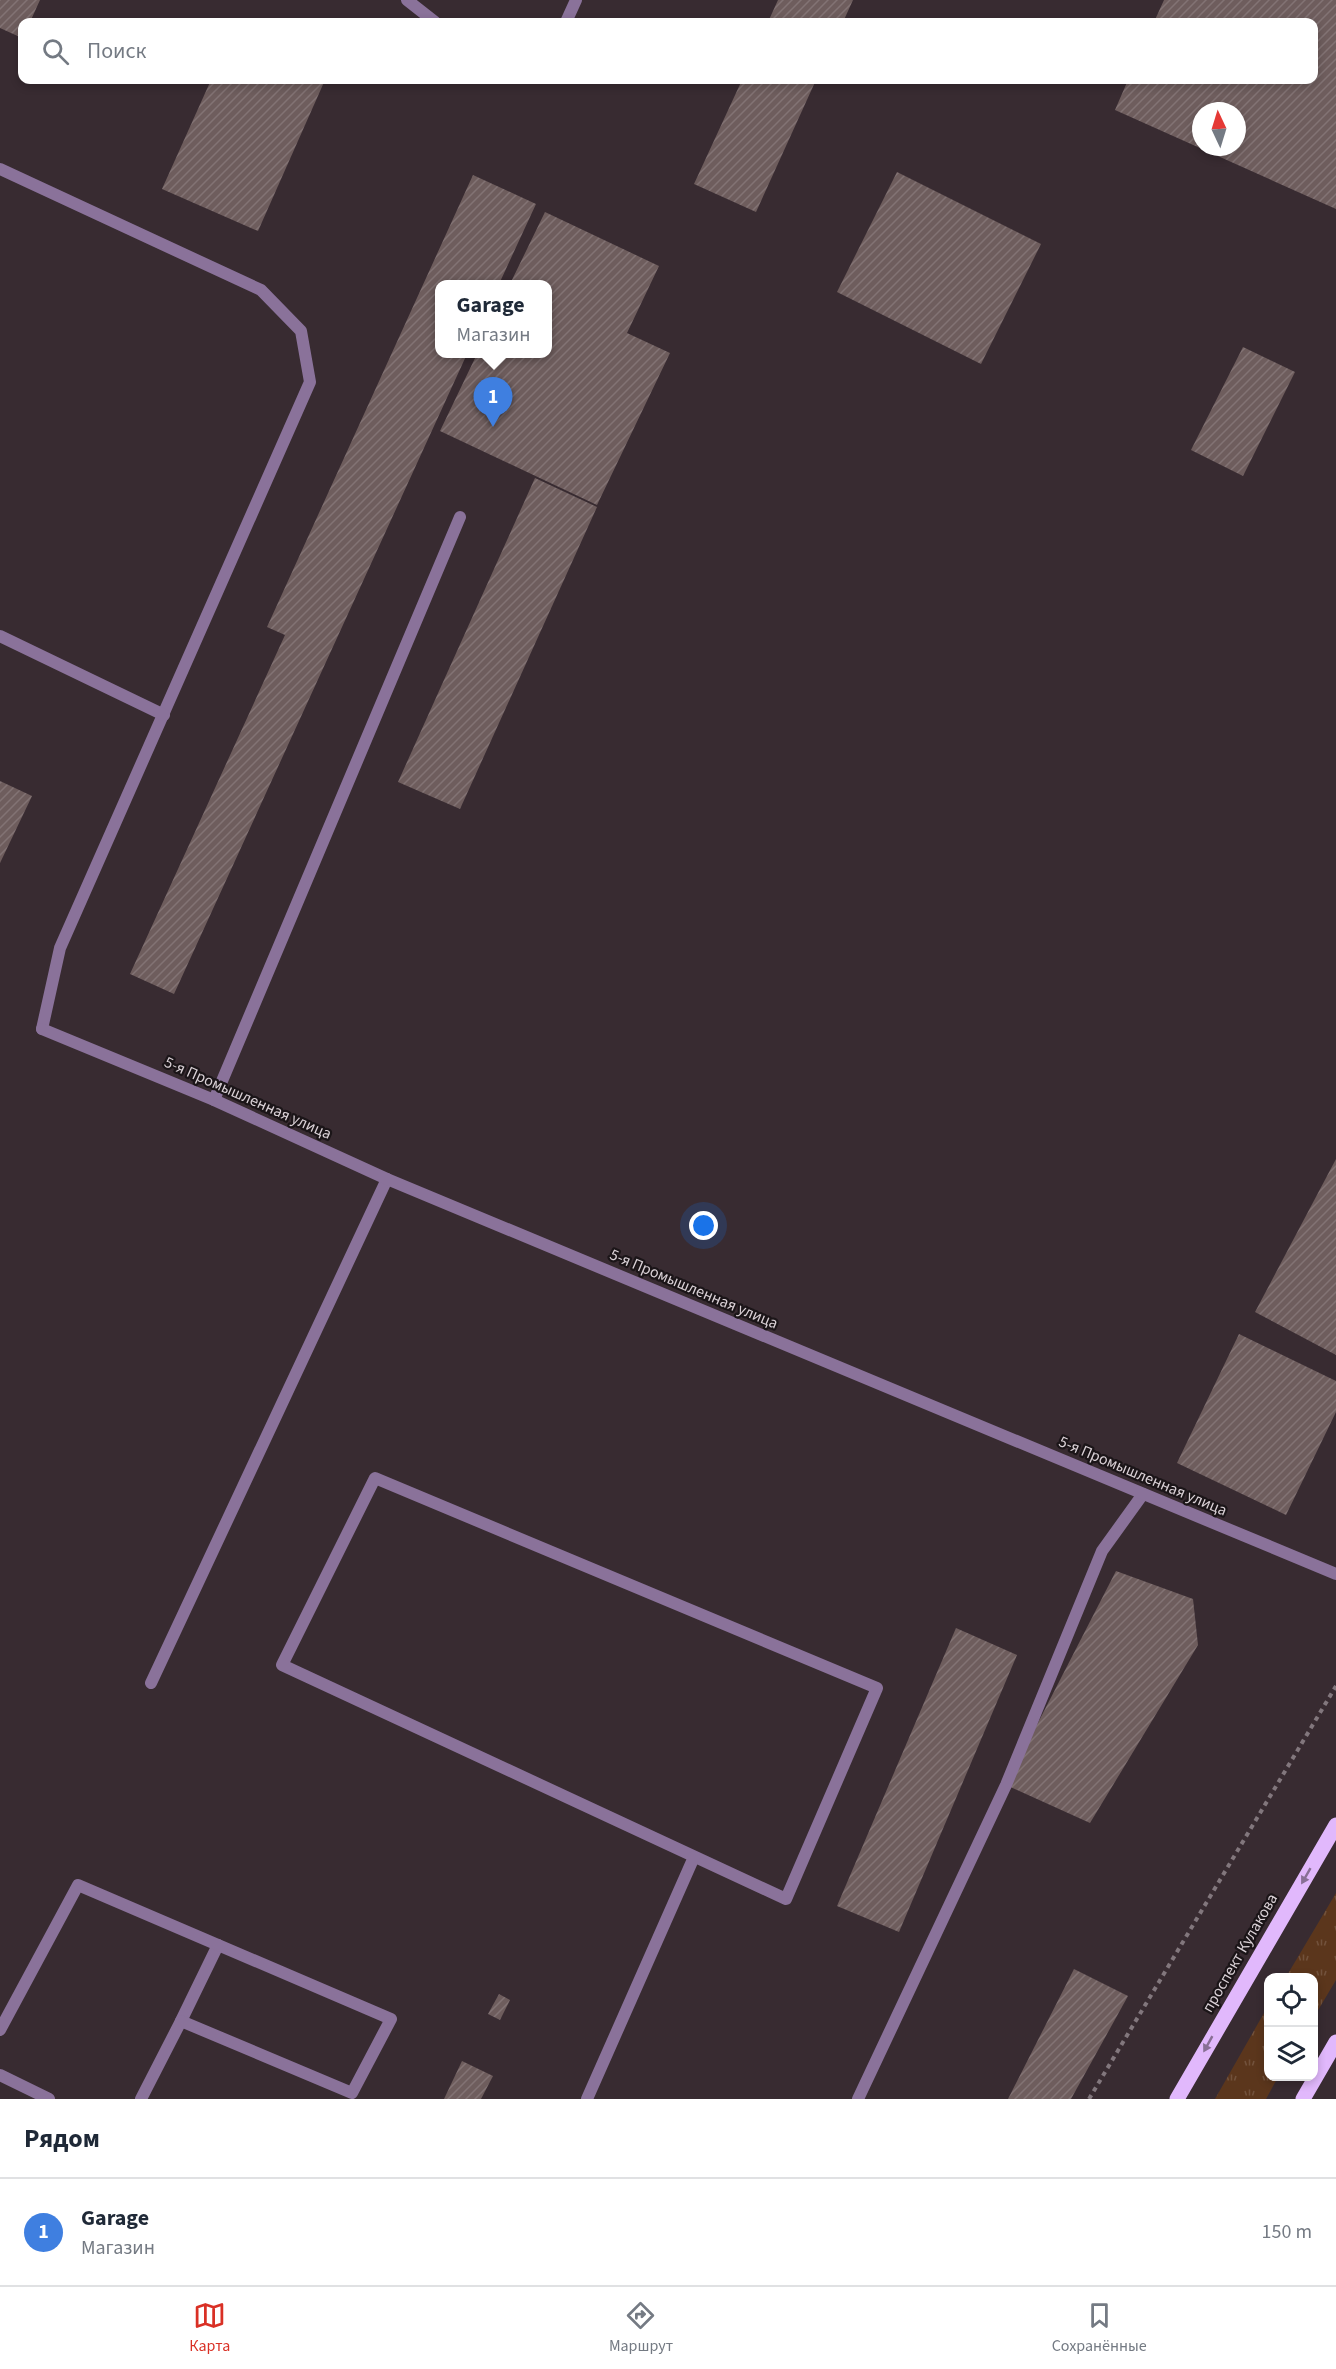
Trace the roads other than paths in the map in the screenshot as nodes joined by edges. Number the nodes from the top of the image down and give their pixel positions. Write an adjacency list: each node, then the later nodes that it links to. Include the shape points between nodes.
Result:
1 (407, 0): 3 (street)
2 (576, 0): 4 (street)
3 (430, 18)
4 (568, 18)
5 (0, 169): 8 (street, via 261,290 301,331 310,382)
6 (460, 517): 9 (street)
7 (0, 636): 8 (street)
8 (164, 715): 9 (street, 5-я Промышленная улица, via 60,948 42,1029)
9 (214, 1100): 10 (street, 5-я Промышленная улица)
10 (387, 1179): 11 (street, 5-я Промышленная улица); 13 (street)
11 (1143, 1494): 12 (street, 5-я Промышленная улица); 24 (street, via 1102,1551 1006,1785)
12 (1336, 1574)
13 (151, 1683)
14 (1336, 1826): 25 (main road, проспект Кулакова, one-way to 25)
15 (694, 1857): 15 (street, via 786,1899 877,1688 375,1478 282,1665); 23 (street)
16 (218, 1945): 17 (street); 17 (street, via 391,2019 352,2093); 18 (street, via 78,1885)
17 (181, 2020): 22 (street)
18 (0, 2030)
19 (1336, 2042): 26 (main road)
20 (0, 2074): 21 (street)
21 (49, 2099)
22 (141, 2099)
23 (587, 2099)
24 (858, 2099)
25 (1177, 2099)
26 (1303, 2099)

